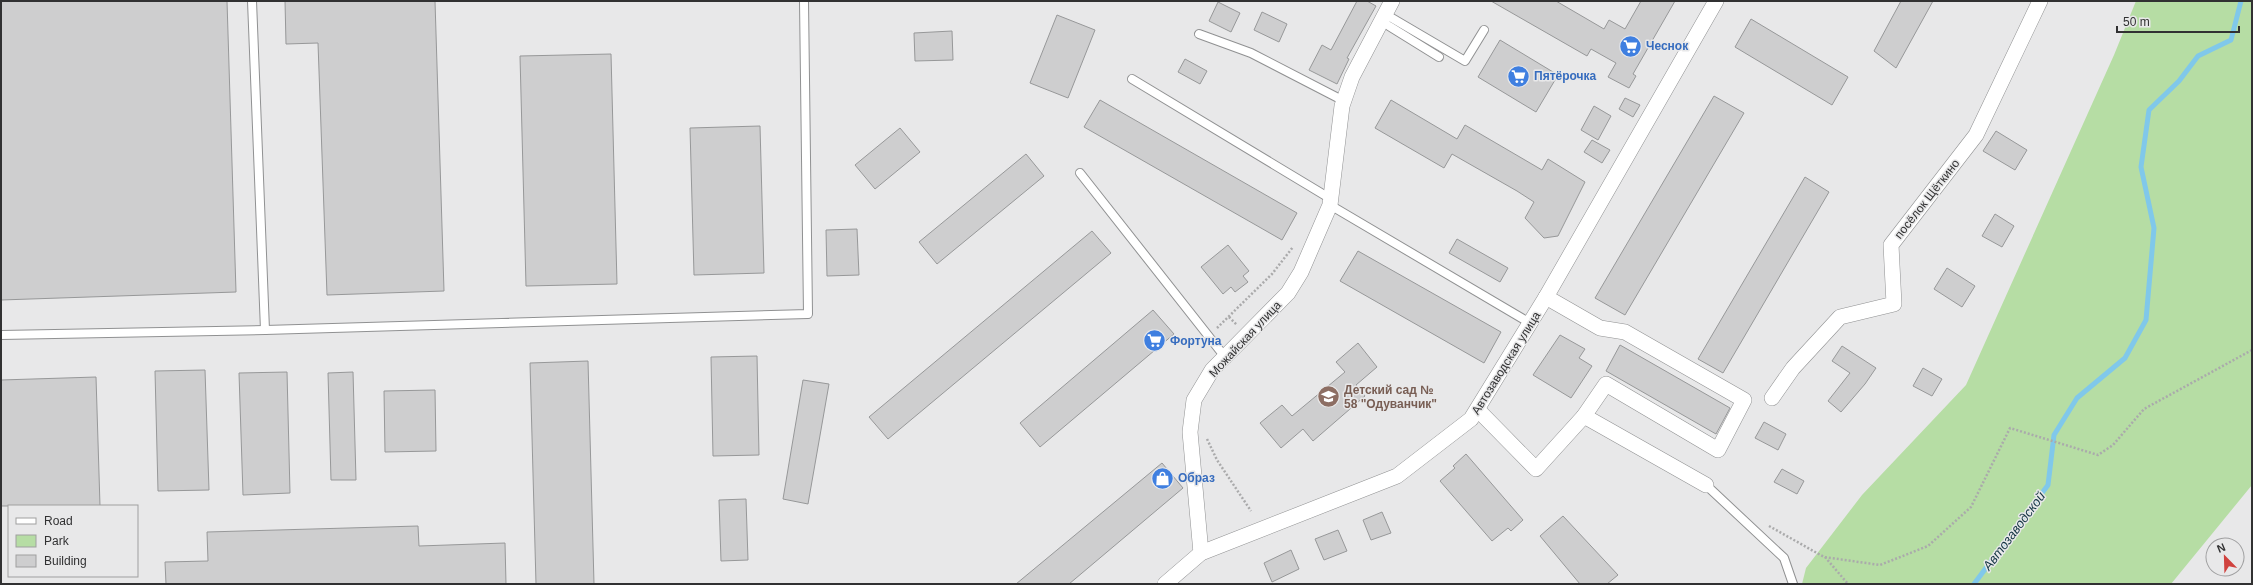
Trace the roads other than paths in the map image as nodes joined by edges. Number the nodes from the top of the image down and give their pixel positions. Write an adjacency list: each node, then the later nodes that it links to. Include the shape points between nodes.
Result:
1 (252, 1): 15 (lane)
2 (804, 1): 15 (lane, via 808,314)
3 (1716, 1): 13 (street, Автозаводская улица)
4 (2040, 1): 18 (street, посёлок Щёткино, via 1976,135 1891,245 1894,304 1840,318 1793,368)
5 (1388, 14): 6 (lane, via 1465,61); 8 (lane); 10 (street, Можайская улица, via 1352,77)
6 (1484, 30)
7 (1199, 34): 10 (lane, via 1251,53)
8 (1439, 57)
9 (1132, 79): 12 (lane)
10 (1344, 101): 12 (street, Можайская улица, via 1338,128)
11 (1080, 173): 17 (lane)
12 (1331, 202): 14 (lane); 17 (street, Можайская улица, via 1301,272 1288,293)
13 (1546, 297): 14 (street, Автозаводская улица); 20 (street, via 1600,328 1625,332 1744,400 1718,450 1606,384)
14 (1530, 323): 19 (street, Автозаводская улица)
15 (264, 330): 16 (lane)
16 (1, 335)
17 (1225, 357): 22 (street, Можайская улица, via 1212,370 1194,400 1190,432)
18 (1772, 398)
19 (1478, 410): 20 (street, via 1536,469); 22 (street, Автозаводская улица, via 1471,419 1397,476)
20 (1584, 416): 21 (street)
21 (1706, 485): 24 (lane, via 1784,558)
22 (1201, 553): 23 (street, Автозаводская улица)
23 (1165, 584)
24 (1793, 584)

